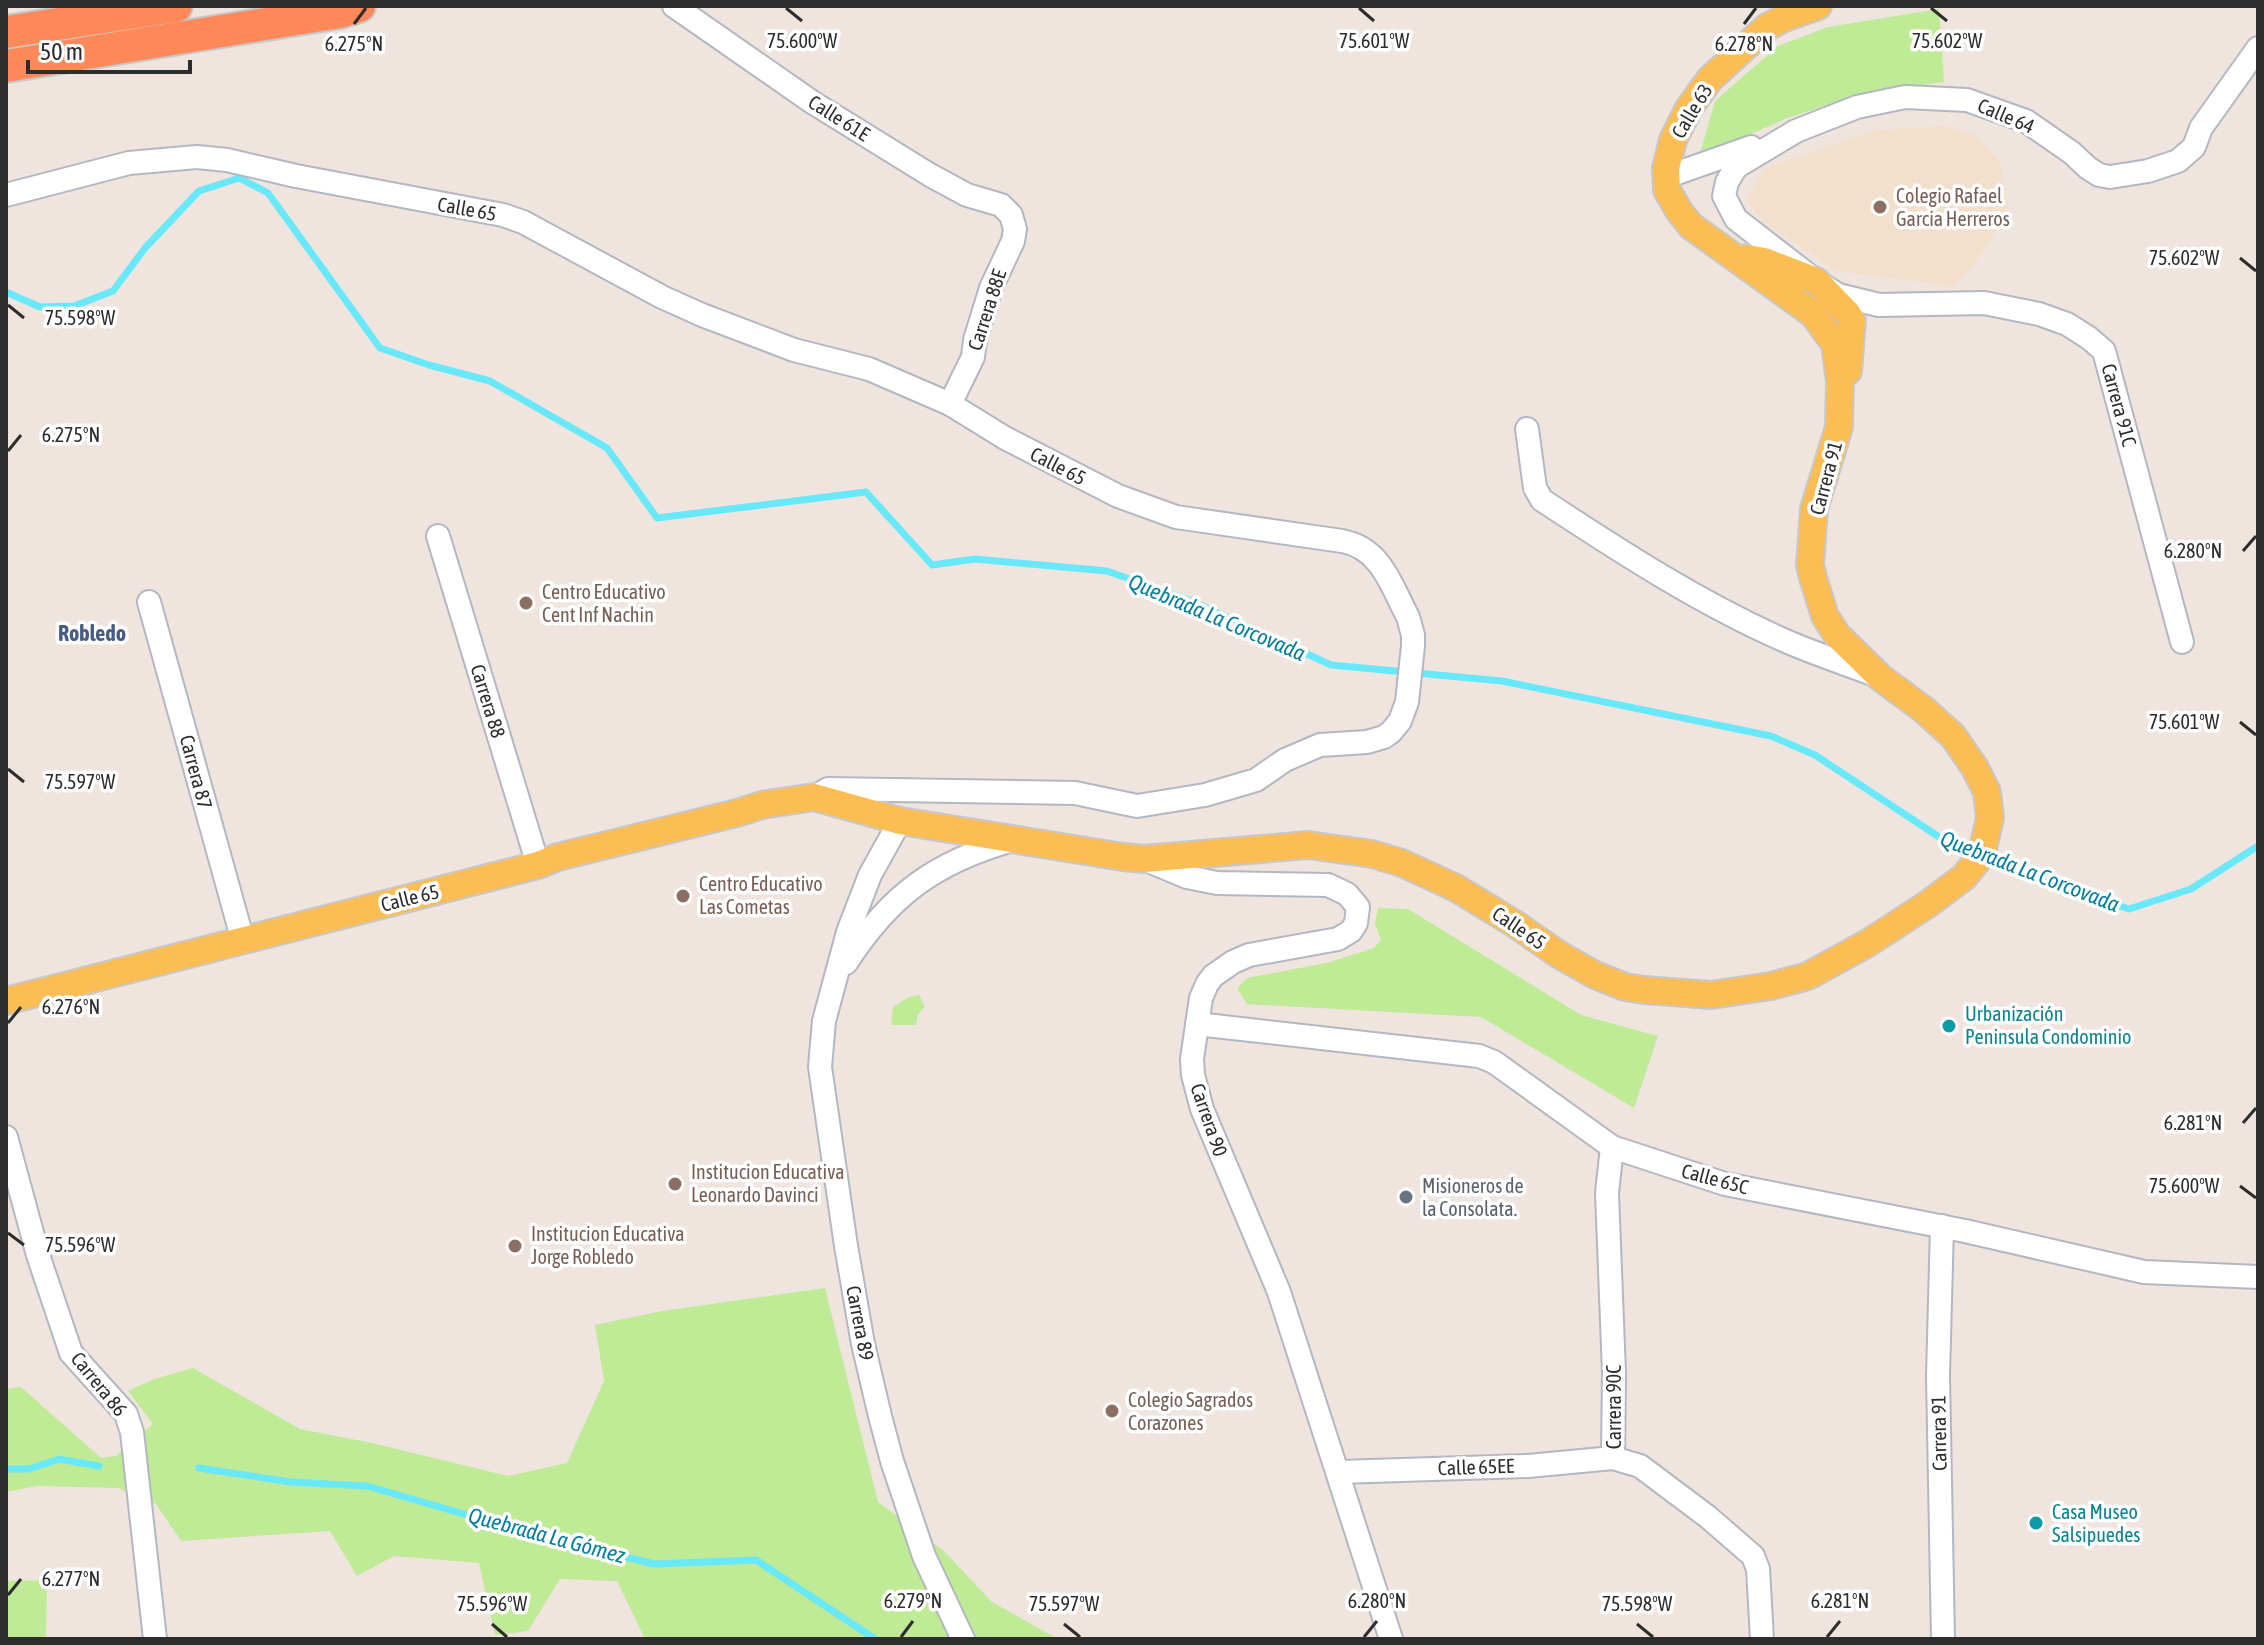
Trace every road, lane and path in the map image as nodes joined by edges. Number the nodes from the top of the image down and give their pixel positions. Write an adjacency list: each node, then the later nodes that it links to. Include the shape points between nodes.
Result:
1 (176, 6): 5 (highway)
2 (359, 6): 7 (highway)
3 (674, 6): 12 (street, Calle 61E, via 812,102 930,175 967,195 1001,205)
4 (1818, 6): 9 (main road, Calle 63, via 1767,27 1710,79 1677,131)
5 (6, 32)
6 (2258, 48): 8 (street, Calle 64, via 2201,128 2194,147 2178,161 2148,171 2099,175 2026,121 1967,100 1905,97 1857,107)
7 (6, 66)
8 (1796, 131): 9 (street); 11 (street, Calle 64, via 1736,167 1724,196)
9 (1666, 177): 13 (main road, Carrera 91, via 1670,198 1685,219)
10 (6, 195): 17 (street, Calle 65, via 129,163 197,157 503,215 702,315 794,350 869,369)
11 (1728, 207): 14 (street, Carrera 91C, via 1736,219)
12 (1011, 215): 17 (street, Carrera 88E, via 1013,241 991,288 973,357)
13 (1731, 255): 14 (main road); 18 (main road, Carrera 91, via 1813,314 1835,344)
14 (1816, 281): 15 (street, Carrera 91C, via 1838,295); 16 (main road, via 1852,321)
15 (1879, 305): 16 (street); 22 (street, Carrera 91C, via 1984,303 2039,314 2067,324 2104,351)
16 (1849, 366): 18 (main road)
17 (950, 404): 24 (street, Calle 65, via 1051,463 1176,517 1362,546 1379,563 1408,617 1413,646 1407,702 1400,721 1384,737 1320,745 1256,780 1137,806 1075,793 968,790 828,789)
18 (1841, 406): 23 (main road, Carrera 91, via 1814,509 1810,565 1825,616)
19 (1527, 429): 23 (street, via 1535,488 1542,500 1699,598 1788,642)
20 (438, 536): 28 (street, Carrera 88)
21 (149, 602): 30 (street, Carrera 87)
22 (2182, 642)
23 (1881, 678): 29 (main road, Carrera 91, via 1953,736 1987,792 1990,818 1983,849)
24 (814, 797): 25 (main road, Calle 65); 28 (main road, Calle 65, via 762,805)
25 (900, 821): 26 (main road, Calle 65); 31 (street, Carrera 89, via 870,875)
26 (1015, 840): 27 (main road, Calle 65); 31 (street, Carrera 89, via 978,850 910,888 865,935)
27 (1144, 859): 29 (main road, Calle 65, via 1308,845 1372,854 1456,888 1595,975 1625,987 1711,995 1808,976); 33 (street, Carrera 90, via 1217,883 1328,885 1358,907 1356,923 1338,939 1249,955 1222,968 1204,991)
28 (538, 865): 30 (main road, Calle 65)
29 (1964, 877)
30 (243, 941): 32 (main road, Calle 65)
31 (830, 992): 41 (street, Carrera 89, via 820,1067 863,1344 892,1461 924,1556)
32 (6, 1001)
33 (1197, 1024): 35 (street, Calle 65C, via 1479,1056); 39 (street, Carrera 90, via 1192,1059 1202,1109 1279,1292)
34 (6, 1139): 40 (street, Carrera 86, via 71,1353 126,1414 132,1432)
35 (1612, 1147): 36 (street, Calle 65C, via 1725,1184); 38 (street, Carrera 90C, via 1607,1193)
36 (1942, 1226): 37 (street, Calle 65C, via 2144,1272); 44 (street, Carrera 91, via 1938,1376)
37 (2258, 1277)
38 (1613, 1458): 39 (street, Calle 65EE); 43 (street, Carrera 90C, via 1652,1473 1753,1556)
39 (1339, 1472): 42 (street, Carrera 90)
40 (155, 1639)
41 (963, 1639)
42 (1391, 1639)
43 (1762, 1639)
44 (1943, 1639)

